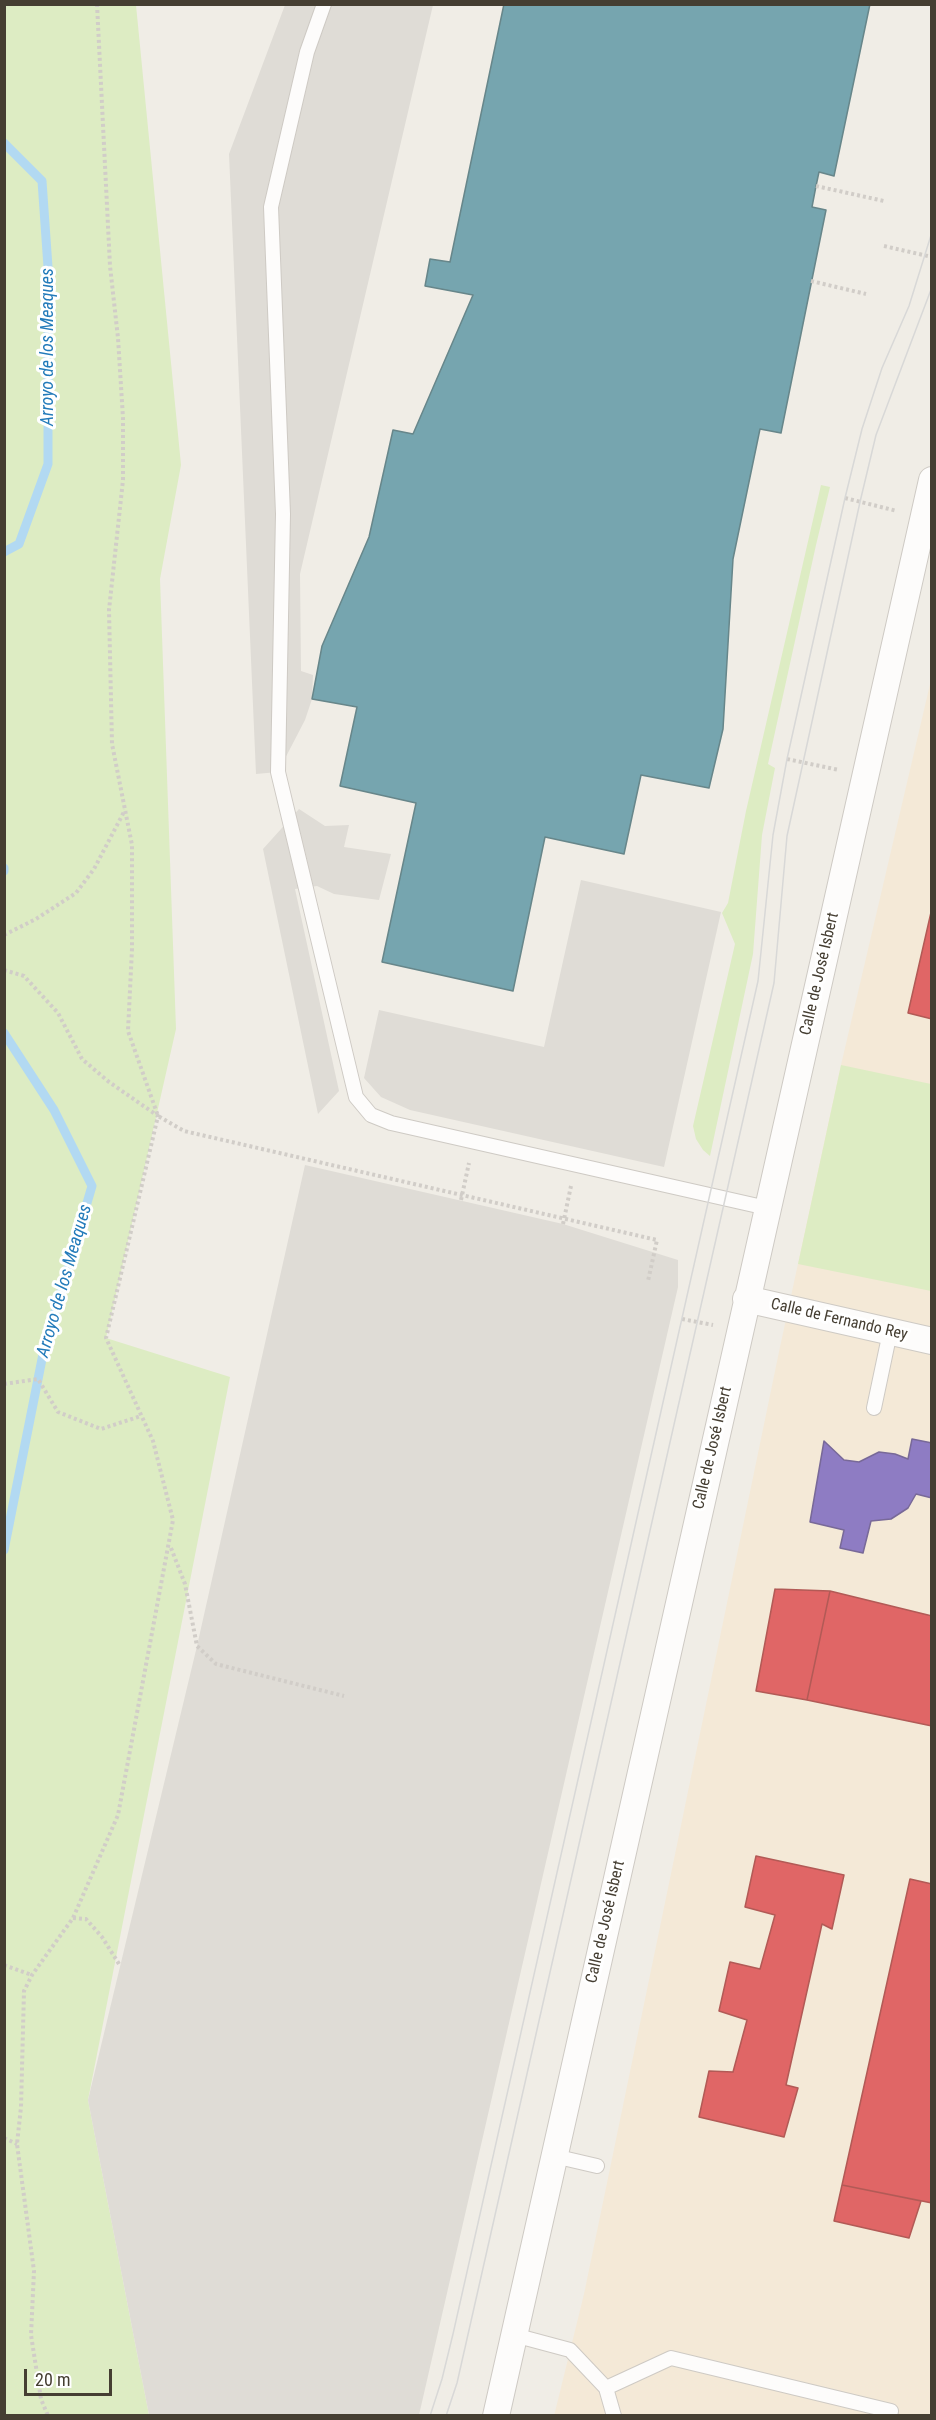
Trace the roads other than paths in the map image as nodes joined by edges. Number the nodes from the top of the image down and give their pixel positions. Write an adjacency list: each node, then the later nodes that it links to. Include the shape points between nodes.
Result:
1 (324, 4): 3 (lane, via 307,52 271,207 283,514 278,772 356,1098 371,1115 391,1123)
2 (932, 480): 3 (street, Calle de José Isbert)
3 (767, 1208): 4 (street, Calle de José Isbert)
4 (747, 1299): 5 (street, Calle de Fernando Rey); 8 (street, Calle de José Isbert)
5 (890, 1332): 6 (street, Calle de Fernando Rey); 7 (lane)
6 (932, 1341)
7 (874, 1408)
8 (554, 2156): 9 (lane); 10 (street, Calle de José Isbert)
9 (597, 2166)
10 (514, 2335): 11 (lane, via 570,2350); 12 (street, Calle de José Isbert)
11 (606, 2388): 13 (lane); 14 (lane, via 671,2358 891,2411)
12 (496, 2415)
13 (614, 2415)
14 (890, 2415)

